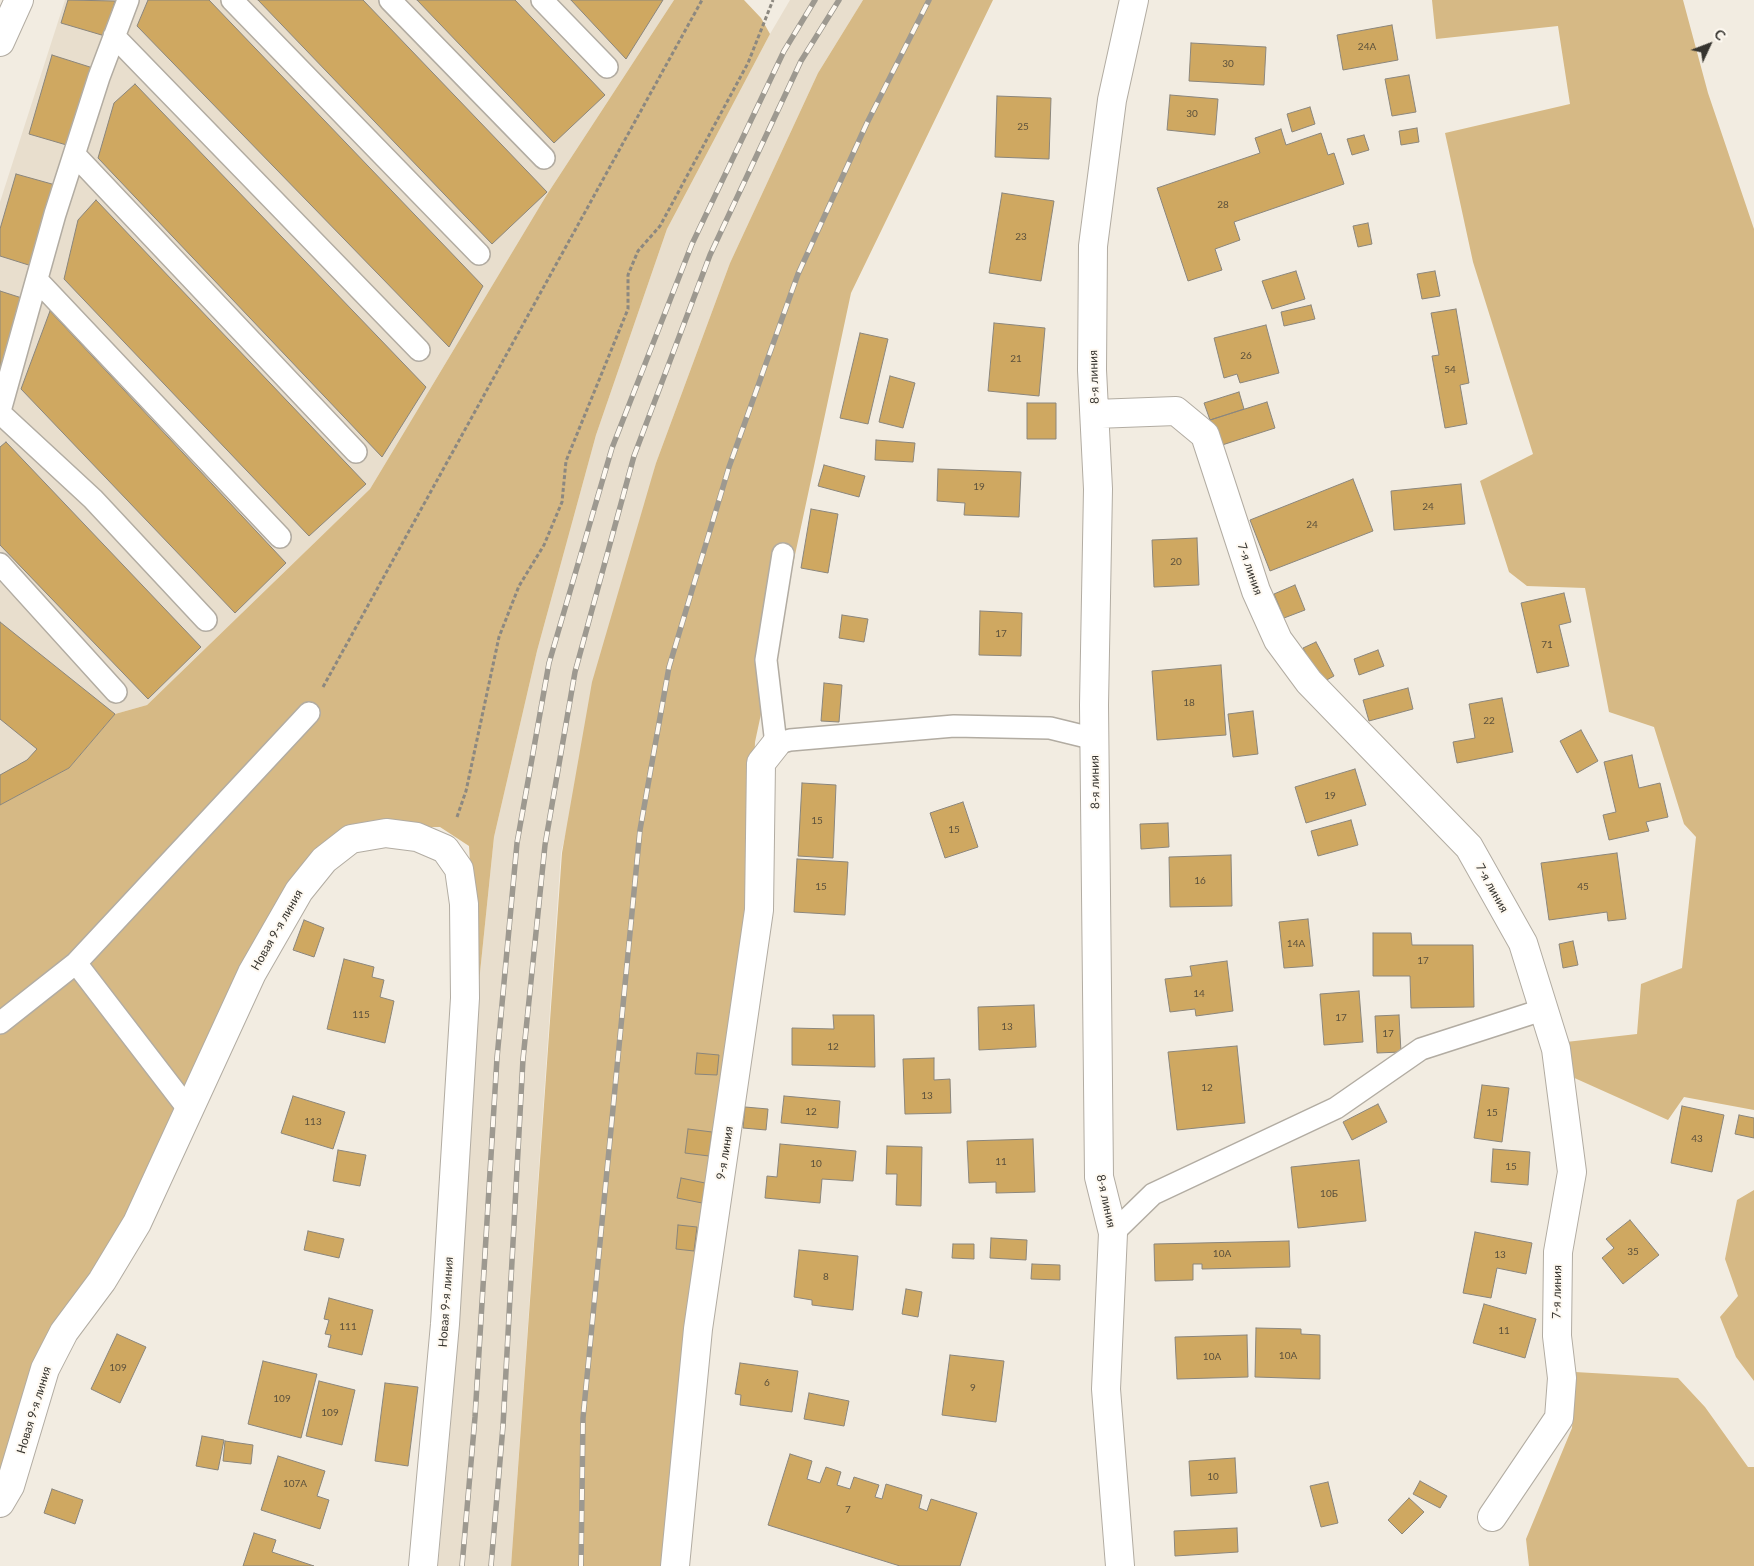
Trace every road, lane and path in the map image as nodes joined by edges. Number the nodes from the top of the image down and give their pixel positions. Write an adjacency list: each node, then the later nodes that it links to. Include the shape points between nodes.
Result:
1 (19, 0): 10 (street)
2 (128, 0): 9 (lane)
3 (232, 0): 14 (lane)
4 (390, 0): 13 (lane)
5 (542, 0): 11 (lane)
6 (702, 0): 25 (path)
7 (772, 0): 28 (path, via 748,63 660,226 638,251 628,275 628,309 566,461 562,502 544,544 519,586 499,637 466,791)
8 (1134, 0): 18 (street, 8-я линия, via 1112,100 1093,246)
9 (114, 36): 12 (lane); 16 (lane)
10 (0, 42)
11 (607, 67)
12 (75, 155): 15 (lane, via 55,214); 19 (lane)
13 (544, 158)
14 (479, 254)
15 (38, 281): 17 (lane, via 17,342); 20 (lane)
16 (419, 350)
17 (0, 412): 23 (lane, via 92,500)
18 (1095, 414): 26 (street, 8-я линия, via 1098,489); 30 (street, 7-я линия, via 1176,410 1205,435 1256,591 1278,640 1308,682 1469,847 1523,943)
19 (356, 452)
20 (280, 537)
21 (783, 554): 27 (lane, via 766,660)
22 (0, 564): 24 (lane)
23 (206, 620)
24 (116, 692)
25 (309, 713): 29 (lane)
26 (1095, 738): 27 (lane, via 1050,728 954,726 790,740); 33 (street, 8-я линия, via 1100,1177)
27 (776, 744): 37 (street, 9-я линия, via 761,763 759,910 698,1329)
28 (445, 849): 32 (street, Новая 9-я линия, via 417,837 386,833 351,839 324,860 299,891 252,973); 36 (street, Новая 9-я линия, via 459,869 464,904 465,998 445,1324)
29 (76, 963): 31 (lane); 32 (lane)
30 (1545, 1009): 33 (lane, via 1421,1049 1336,1108 1153,1194); 35 (street, 7-я линия, via 1556,1049 1572,1172 1558,1252 1557,1336 1562,1378 1559,1418)
31 (0, 1023)
32 (189, 1110): 34 (street, Новая 9-я линия, via 137,1223 102,1281 64,1332 45,1369 10,1486)
33 (1113, 1234): 38 (street, 8-я линия, via 1106,1388)
34 (0, 1503)
35 (1492, 1517)
36 (424, 1566)
37 (675, 1566)
38 (1120, 1566)

